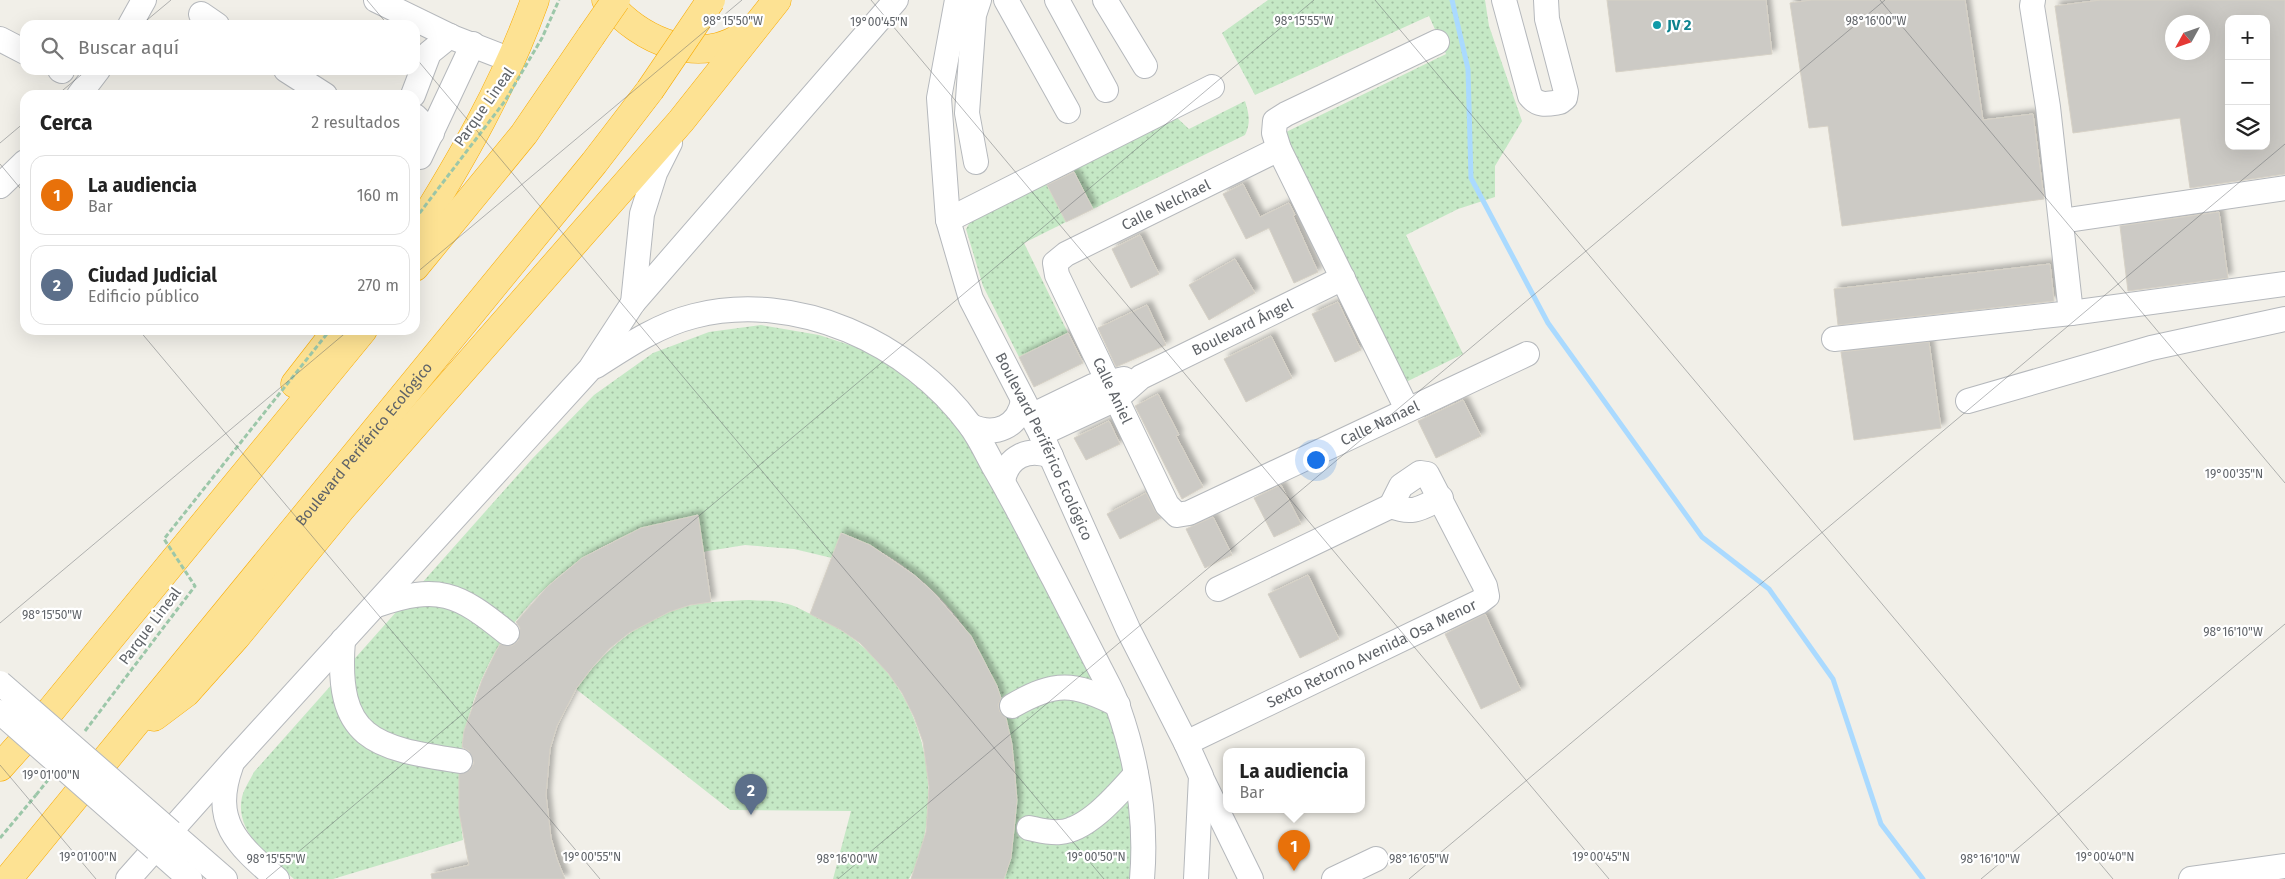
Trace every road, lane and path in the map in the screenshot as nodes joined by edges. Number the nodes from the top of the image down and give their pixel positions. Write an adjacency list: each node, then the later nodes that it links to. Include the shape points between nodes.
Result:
1 (144, 0): 18 (street)
2 (376, 0): 19 (street)
3 (535, 0): 27 (highway)
4 (560, 0): 48 (path, Parque Lineal, bridge, via 505,101)
5 (606, 0): 21 (highway, via 638,29 689,50 729,44)
6 (616, 0): 52 (highway, bridge, via 524,134)
7 (711, 0): 85 (highway, Boulevard Periférico Ecológico, bridge, via 650,90 594,163)
8 (777, 0): 21 (highway)
9 (896, 0): 56 (street)
10 (957, 0): 49 (street, Boulevard Periférico Ecológico, via 939,98)
11 (979, 0): 43 (street, via 974,15 967,113)
12 (1006, 0): 36 (street)
13 (1057, 0): 35 (street)
14 (1105, 0): 28 (street)
15 (1504, 0): 16 (street, via 1530,96 1542,105 1560,102 1566,92 1547,20)
16 (1546, 0)
17 (2033, 0): 50 (street)
18 (133, 20)
19 (417, 20)
20 (420, 21): 22 (street)
21 (757, 24): 38 (highway)
22 (450, 36): 25 (street); 34 (street, via 429,53)
23 (0, 38): 26 (street)
24 (1437, 42): 40 (street, via 1275,121 1274,133)
25 (473, 44): 27 (street); 39 (street)
26 (20, 49)
27 (511, 60): 45 (highway, via 484,119)
28 (1145, 66)
29 (94, 75): 32 (street)
30 (294, 75): 33 (street)
31 (1212, 88): 49 (street)
32 (83, 90)
33 (317, 90)
34 (415, 90)
35 (1106, 90)
36 (1068, 110)
37 (420, 121): 39 (street)
38 (682, 121): 56 (street, via 655,173 642,214); 85 (highway, via 341,509 212,665 186,693)
39 (432, 133): 41 (street)
40 (1279, 149): 53 (street, Calle Nelchael, via 1066,254); 54 (street)
41 (420, 153)
42 (420, 157): 45 (street)
43 (976, 162)
44 (20, 167): 46 (street)
45 (450, 178): 51 (highway)
46 (0, 186)
47 (2285, 188): 50 (street)
48 (420, 212)
49 (948, 220): 68 (street, Boulevard Periférico Ecológico, via 971,300)
50 (2061, 221): 57 (street)
51 (420, 226)
52 (420, 261)
53 (1055, 263): 65 (street, Calle Aniel, via 1057,275)
54 (1343, 278): 65 (street, Boulevard Ángel); 67 (street)
55 (2285, 284): 57 (street)
56 (633, 303): 64 (street)
57 (2071, 313): 62 (street)
58 (2285, 319): 66 (street, via 2151,348)
59 (326, 335): 84 (path, Parque Lineal, bridge, via 164,539 195,586)
60 (333, 335): 82 (highway, via 78,656)
61 (359, 335): 82 (highway)
62 (1834, 339)
63 (1526, 354): 67 (street, Calle Nanael)
64 (590, 369): 69 (street, via 655,329 694,315 737,309 782,312 861,335 898,356 939,388); 76 (street)
65 (1112, 390): 68 (street, Boulevard Ángel); 74 (street, Calle Aniel, via 1167,505)
66 (1968, 401)
67 (1407, 409): 74 (street, Calle Nanael, via 1188,513)
68 (1032, 417): 69 (street, via 1018,416 1006,427 988,432); 70 (street, Boulevard Periférico Ecológico)
69 (971, 426): 71 (street)
70 (1051, 456): 71 (street, via 1035,452 1020,456 1008,466); 86 (street, Boulevard Periférico Ecológico, via 1128,629)
71 (1003, 481): 80 (street)
72 (1441, 498): 73 (street, via 1404,512); 73 (street, Sexto Retorno Avenida Osa Menor, via 1427,474 1420,473 1401,486); 86 (street, Sexto Retorno Avenida Osa Menor, via 1487,596)
73 (1391, 506): 75 (street)
74 (1177, 515)
75 (1218, 589)
76 (374, 606): 77 (street, via 403,596 430,593 454,598 477,608); 78 (street)
77 (507, 633)
78 (344, 640): 87 (street); 88 (street, via 341,672 346,703 371,738 394,749)
79 (0, 683): 95 (street, bridge)
80 (1118, 705): 81 (street, via 1092,691 1069,687 1034,693); 91 (street)
81 (1012, 706)
82 (52, 709): 89 (highway)
83 (0, 712): 95 (street, bridge)
84 (83, 733)
85 (122, 740): 98 (highway, Boulevard Periférico Ecológico)
86 (1186, 743): 92 (street, Boulevard Periférico Ecológico)
87 (234, 760): 99 (street); 102 (street, via 223,795 228,823 247,853)
88 (460, 761)
89 (0, 767)
90 (54, 772): 94 (path, bridge)
91 (1136, 774): 93 (street, via 1078,826 1062,832); 103 (street, via 1143,817)
92 (1201, 776): 104 (street, Boulevard Periférico Ecológico); 105 (street)
93 (1029, 828)
94 (0, 838)
95 (163, 840): 100 (street); 101 (street)
96 (1376, 859): 106 (street)
97 (2285, 866): 107 (street)
98 (8, 879)
99 (128, 879)
100 (190, 879)
101 (225, 879)
102 (276, 879)
103 (1142, 879)
104 (1196, 879)
105 (1251, 879)
106 (1334, 879)
107 (2191, 879)

